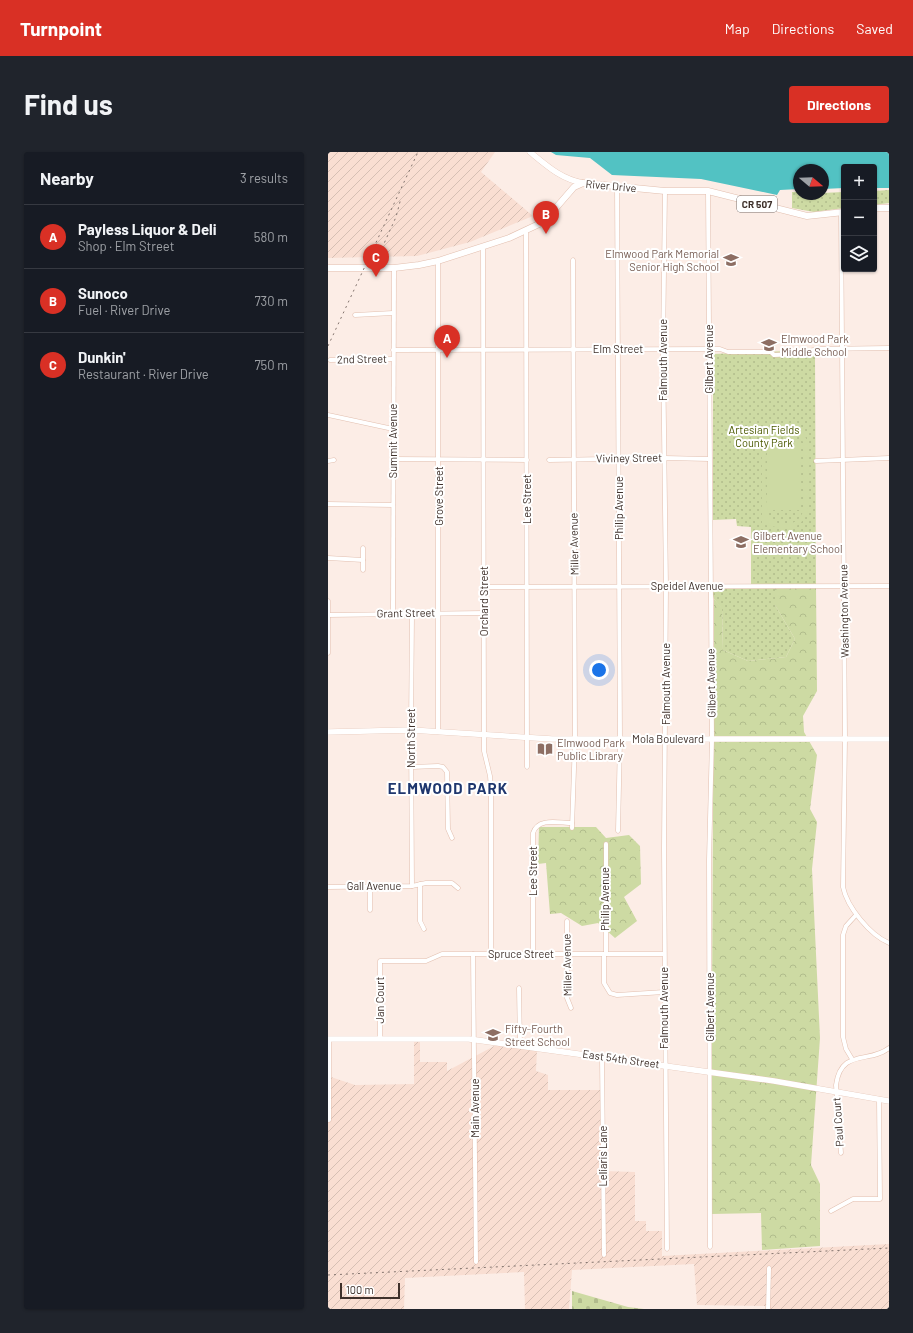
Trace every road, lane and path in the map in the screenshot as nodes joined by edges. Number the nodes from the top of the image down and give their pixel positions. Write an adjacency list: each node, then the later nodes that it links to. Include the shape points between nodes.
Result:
1 (530, 152): 2 (street, via 569,180)
2 (583, 183): 3 (main road, River Drive / CR 507); 9 (main road, River Drive, via 574,187 548,217)
3 (617, 186): 4 (main road, River Drive / CR 507); 21 (street, Philip Avenue)
4 (664, 191): 5 (main road, River Drive / CR 507); 22 (street, Falmouth Avenue)
5 (708, 191): 8 (main road, River Drive / CR 507, via 794,214 814,216); 23 (street, Gilbert Avenue)
6 (877, 208): 7 (main road)
7 (889, 208)
8 (841, 213)
9 (526, 232): 11 (main road, River Drive); 26 (street, Lee Street)
10 (842, 236): 24 (street, Washington Avenue)
11 (483, 247): 13 (main road, River Drive); 20 (street, Orchard Street)
12 (573, 260): 27 (street, Miller Avenue)
13 (438, 261): 15 (main road, River Drive); 19 (street, Grove Street)
14 (328, 268): 15 (main road, River Drive)
15 (394, 268): 16 (street, Summit Avenue)
16 (393, 313): 17 (street); 25 (street, Summit Avenue)
17 (355, 315)
18 (889, 348): 24 (street, Elm Street)
19 (438, 349): 20 (street, Elm Street); 25 (street, Elm Street); 35 (street, Grove Street)
20 (484, 349): 26 (street, Elm Street); 36 (street, Orchard Street)
21 (617, 349): 22 (street, Elm Street); 27 (street, Elm Street); 38 (street, Philip Avenue)
22 (663, 349): 23 (street, Elm Street); 32 (street, Falmouth Avenue)
23 (709, 349): 24 (street, Elm Street, via 728,352 770,352 774,355 818,349); 39 (street, Gilbert Avenue)
24 (842, 349): 40 (street, Washington Avenue)
25 (393, 350): 28 (street, Summit Avenue)
26 (527, 350): 27 (street, Elm Street); 42 (street, Lee Street)
27 (573, 350): 37 (street, Miller Avenue)
28 (393, 358): 29 (street, 2nd Street); 31 (street, Summit Avenue)
29 (330, 360)
30 (328, 415): 31 (street)
31 (393, 429): 34 (street, Summit Avenue)
32 (665, 458): 38 (street, Viviney Street); 39 (street, Viviney Street); 54 (street, Falmouth Avenue)
33 (889, 458): 40 (street)
34 (393, 459): 35 (street); 47 (street, Summit Avenue)
35 (439, 459): 36 (street); 61 (street, Grove Street)
36 (484, 459): 42 (street); 52 (street, Orchard Street)
37 (573, 459): 38 (street, Viviney Street); 43 (street, Viviney Street); 59 (street, Miller Avenue)
38 (619, 459): 53 (street, Philip Avenue)
39 (709, 459): 55 (street, Gilbert Avenue)
40 (842, 459): 45 (street); 56 (street, Washington Avenue)
41 (334, 460): 44 (street)
42 (527, 460): 58 (street, Lee Street)
43 (549, 460)
44 (328, 461)
45 (816, 461)
46 (328, 504): 47 (street)
47 (393, 505): 63 (street, Summit Avenue)
48 (363, 548): 50 (street)
49 (328, 558): 50 (street)
50 (363, 560): 51 (street)
51 (363, 570)
52 (485, 586): 58 (street, Speidel Avenue); 62 (street, Orchard Street)
53 (620, 586): 54 (street, Speidel Avenue); 59 (street, Speidel Avenue); 73 (street, Philip Avenue)
54 (666, 586): 55 (street, Speidel Avenue); 74 (street, Falmouth Avenue)
55 (710, 586): 56 (street, Speidel Avenue); 75 (street, Gilbert Avenue)
56 (843, 586): 57 (street, Speidel Avenue); 76 (street, Washington Avenue)
57 (889, 586)
58 (528, 587): 59 (street, Speidel Avenue); 71 (street, Lee Street)
59 (574, 587): 72 (street, Miller Avenue)
60 (328, 601): 65 (street)
61 (438, 613): 62 (street, Grant Street); 64 (street, Grant Street); 69 (street, Grove Street)
62 (484, 613): 70 (street, Orchard Street)
63 (393, 614): 64 (street, Grant Street); 65 (street, Grant Street)
64 (412, 614): 67 (street, North Street)
65 (328, 615): 66 (street)
66 (328, 653)
67 (411, 730): 68 (street, Mola Boulevard); 69 (street, Mola Boulevard); 78 (street, North Street)
68 (328, 732)
69 (438, 732): 70 (street, Mola Boulevard)
70 (484, 736): 71 (street, Mola Boulevard); 96 (street, Orchard Street, via 491,789)
71 (528, 738): 72 (street, Mola Boulevard); 79 (street, Lee Street)
72 (575, 739): 73 (street, Mola Boulevard); 80 (street, Miller Avenue)
73 (620, 739): 74 (street, Mola Boulevard); 82 (street, Philip Avenue)
74 (666, 739): 75 (street, Mola Boulevard); 100 (street, Falmouth Avenue)
75 (712, 739): 76 (street, Mola Boulevard); 113 (street, Gilbert Avenue, via 709,860)
76 (845, 739): 77 (street, Mola Boulevard); 91 (street, Washington Avenue, via 844,887 847,902)
77 (889, 739)
78 (411, 767): 83 (street, via 438,766 447,772 448,829); 88 (street, North Street)
79 (527, 767)
80 (572, 823): 81 (street, Miller Avenue); 97 (street, Lee Street, via 542,823 536,826 533,833)
81 (572, 828)
82 (618, 831)
83 (452, 838)
84 (606, 844): 99 (street, Philip Avenue)
85 (420, 884): 88 (street, Gall Avenue); 89 (street, Gall Avenue, via 452,883); 93 (street, via 420,921)
86 (328, 886): 87 (street, Gall Avenue)
87 (370, 886): 88 (street, Gall Avenue); 90 (street)
88 (412, 886)
89 (458, 888)
90 (370, 910)
91 (856, 915): 94 (street, Washington Avenue, via 880,938); 111 (street, via 846,926 843,935 843,1037)
92 (567, 921): 98 (street, Miller Avenue)
93 (424, 929)
94 (889, 943)
95 (473, 954): 96 (street, Spruce Street); 101 (street, Spruce Street, via 442,954 426,961); 107 (street, Main Avenue)
96 (491, 954): 97 (street, Spruce Street)
97 (533, 954): 98 (street, Spruce Street)
98 (567, 954): 99 (street, Spruce Street); 104 (street, Miller Avenue, via 567,998)
99 (605, 954): 100 (street, Spruce Street); 103 (street, Philip Avenue, via 604,984 610,993 617,995)
100 (664, 954): 103 (street, Falmouth Avenue)
101 (380, 961): 106 (street, Jan Court)
102 (519, 988): 108 (street)
103 (664, 992): 112 (street, Falmouth Avenue)
104 (571, 1008)
105 (328, 1039): 106 (street, East 54th Street); 117 (street)
106 (380, 1039): 107 (street, East 54th Street)
107 (474, 1039): 108 (street, East 54th Street); 123 (street, Main Avenue)
108 (520, 1046): 110 (street, East 54th Street)
109 (889, 1048): 111 (street)
110 (602, 1057): 112 (street, East 54th Street); 122 (street, Leliaris Lane)
111 (852, 1059): 114 (street, Paul Court, via 844,1065 838,1075)
112 (665, 1065): 113 (street, East 54th Street); 121 (street, Falmouth Avenue)
113 (710, 1073): 114 (street, East 54th Street); 120 (street, Gilbert Avenue)
114 (836, 1092): 115 (street, East 54th Street); 118 (street, Paul Court)
115 (878, 1099): 116 (street, East 54th Street); 119 (street, via 880,1199 854,1199)
116 (889, 1101)
117 (329, 1120)
118 (841, 1153)
119 (831, 1211)
120 (710, 1247)
121 (667, 1249)
122 (604, 1255)
123 (476, 1262)
124 (769, 1268): 125 (street)
125 (768, 1309)

